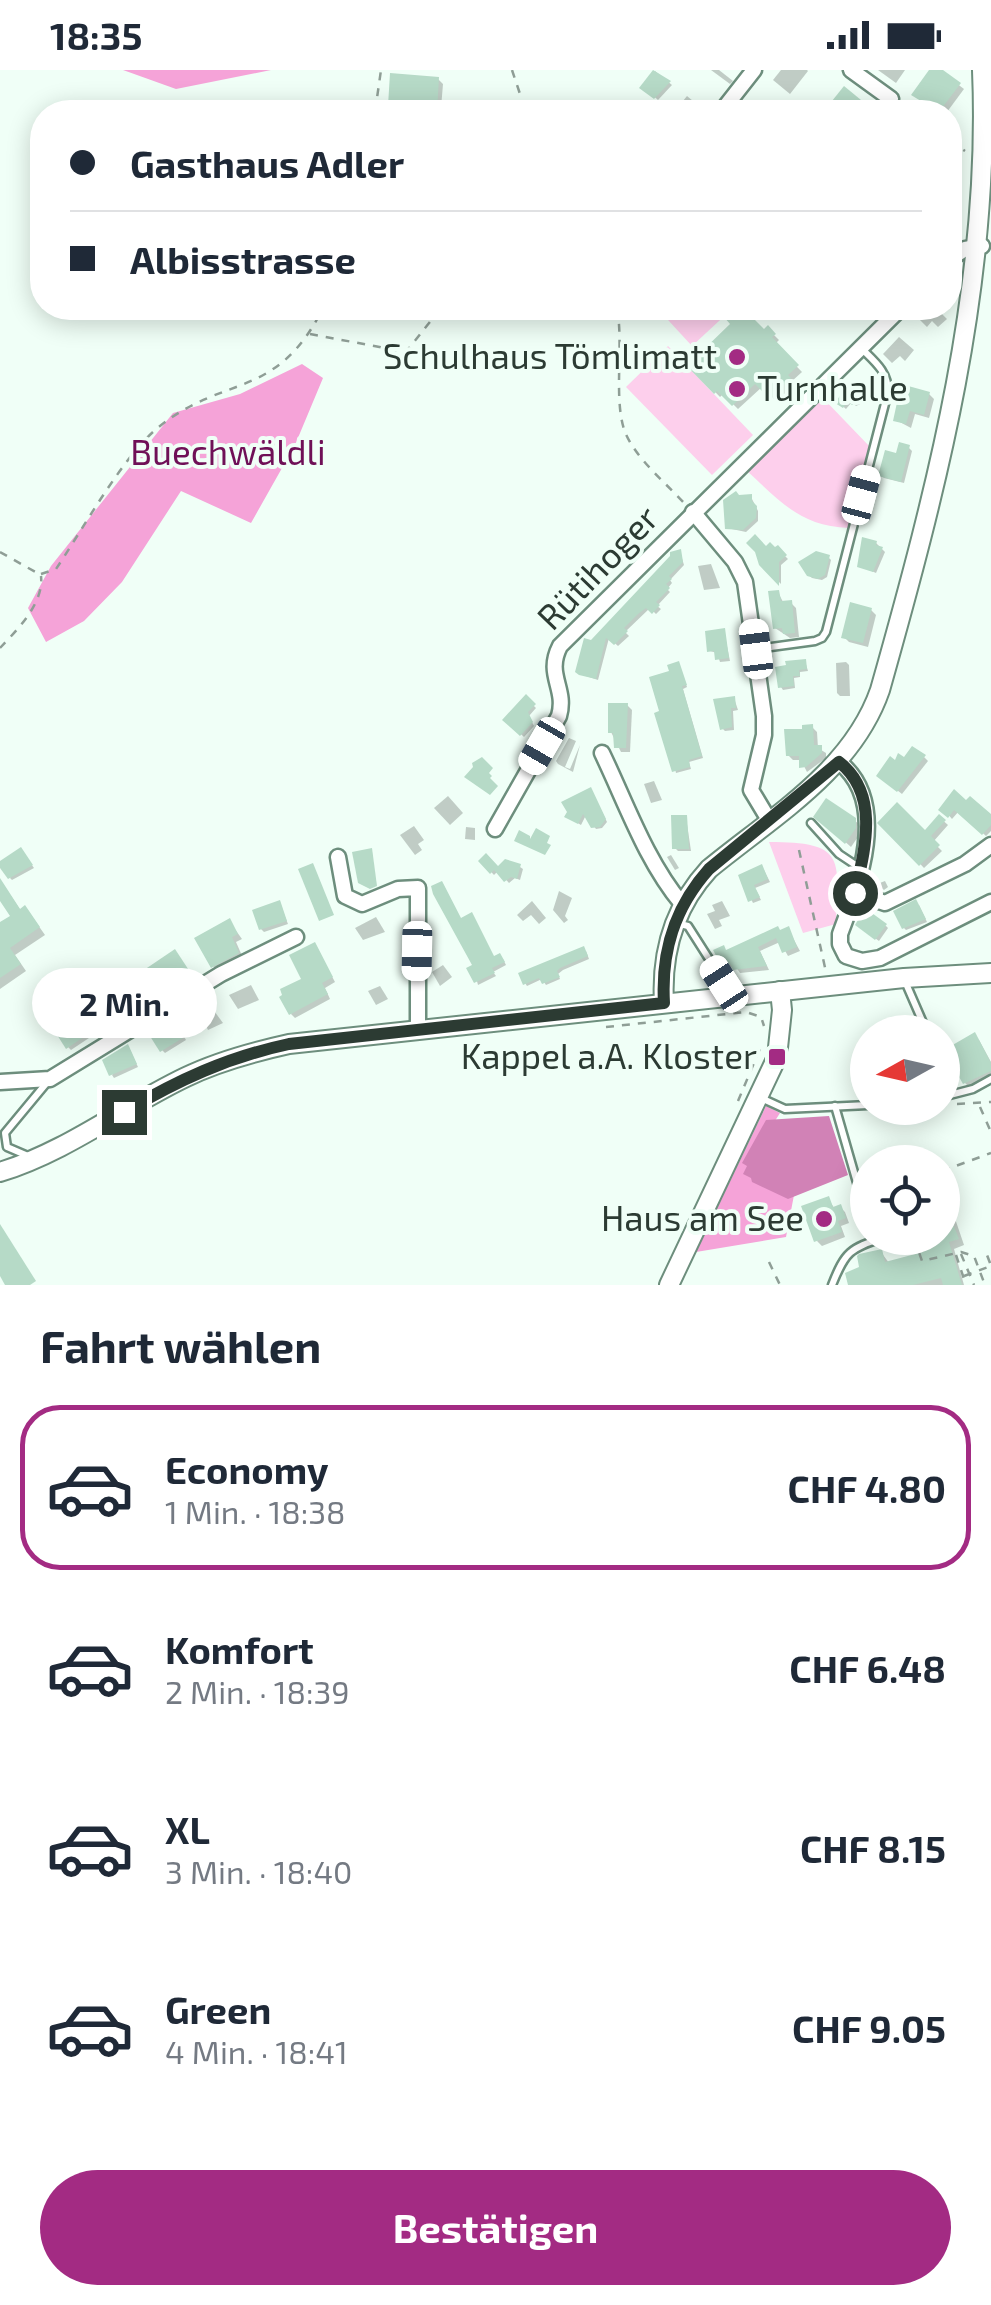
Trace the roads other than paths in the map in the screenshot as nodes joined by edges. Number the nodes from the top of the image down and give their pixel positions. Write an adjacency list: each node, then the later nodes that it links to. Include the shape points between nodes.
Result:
1 (754, 70): 4 (street)
2 (850, 70): 5 (street)
3 (982, 70): 6 (street)
4 (730, 100)
5 (889, 100)
6 (983, 246): 7 (street); 13 (street, via 956,404 900,620 874,707)
7 (962, 251)
8 (888, 320): 9 (street, Rütihoger)
9 (860, 347): 10 (street, Rütihoger); 11 (lane, via 882,369 888,392 826,632 814,641)
10 (693, 512): 11 (street, via 745,582); 16 (street, Rütihoger, via 560,646 552,660 562,703 558,716)
11 (756, 649): 14 (street, via 764,735 751,790)
12 (602, 753): 22 (street)
13 (839, 762): 14 (street); 19 (street, via 866,802)
14 (769, 820): 22 (street, via 709,869)
15 (811, 823): 19 (lane)
16 (496, 829)
17 (991, 845): 20 (street, via 885,903)
18 (338, 857): 30 (street, via 344,896 362,904 418,888)
19 (861, 868): 20 (street)
20 (855, 893): 21 (street, via 840,944 846,956 862,961)
21 (991, 902)
22 (678, 913): 27 (lane); 28 (street, via 666,947)
23 (296, 937): 32 (street, via 221,974)
24 (991, 973): 25 (street)
25 (904, 978): 26 (street); 29 (lane)
26 (780, 992): 27 (street); 35 (street, via 777,1057)
27 (726, 997): 28 (street)
28 (664, 1003): 30 (street)
29 (918, 1015)
30 (418, 1029): 39 (street, via 238,1056)
31 (991, 1078): 34 (lane)
32 (50, 1079): 33 (street); 39 (lane, via 6,1134 7,1147)
33 (0, 1082)
34 (960, 1093)
35 (749, 1095): 36 (lane, via 785,1109); 42 (street)
36 (835, 1106): 37 (lane); 38 (lane)
37 (850, 1106)
38 (850, 1158)
39 (31, 1161): 40 (street)
40 (0, 1172)
41 (850, 1251): 43 (lane)
42 (674, 1283)
43 (832, 1285)

